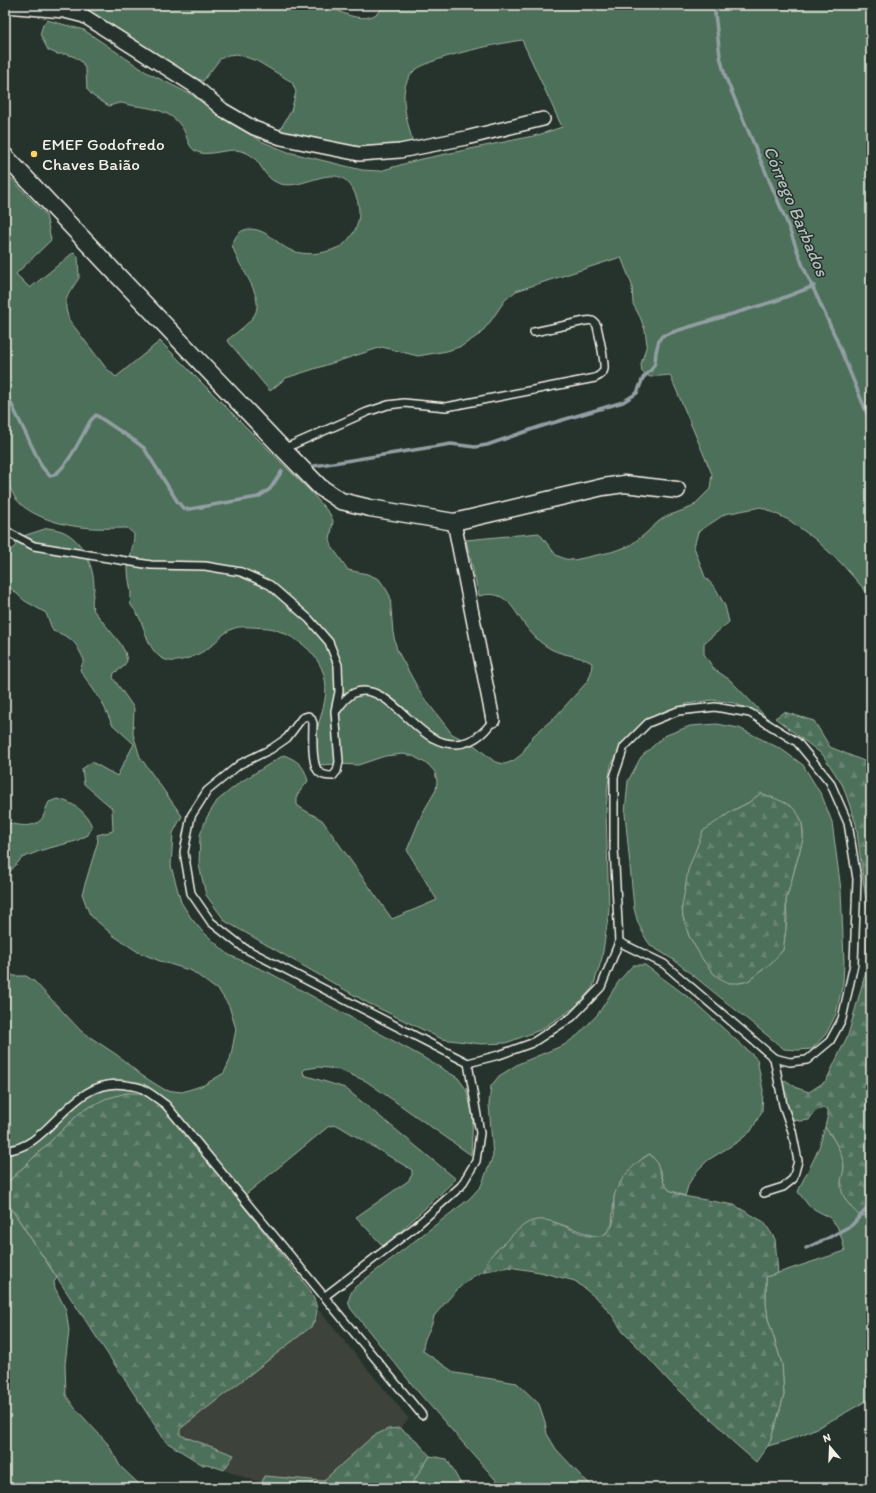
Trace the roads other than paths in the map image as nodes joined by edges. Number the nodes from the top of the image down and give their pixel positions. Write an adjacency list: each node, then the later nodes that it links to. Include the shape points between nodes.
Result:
1 (5, 6): 2 (street, via 64,11 84,16 196,86 223,110 254,128 281,138 309,144 359,154 400,152)
2 (543, 119)
3 (5, 156): 5 (street)
4 (534, 332): 5 (lane, via 591,320 595,322 598,326 603,359 604,369 601,375 446,407 404,403 388,405)
5 (283, 449): 7 (street, via 320,486 341,501)
6 (677, 490): 7 (street, via 624,484 603,487)
7 (454, 522): 10 (street)
8 (5, 529): 9 (lane, via 34,546 151,565 205,566 240,572 270,585 309,619 328,642 338,665 340,692)
9 (335, 711): 10 (lane, via 355,692 379,694 432,738 447,744 463,744 479,737); 13 (lane, via 339,762 333,776 325,776 318,771 313,723 308,716 302,718 287,738 270,750 240,764 207,791 191,816 184,852 191,893 211,922 244,948)
10 (493, 720)
11 (619, 942): 12 (lane, via 664,964); 12 (lane, via 614,847 614,777 624,747 648,723 678,711 715,707 750,713 797,742 830,782 848,823 857,879 854,964 842,1019 830,1042 806,1060 790,1062); 13 (lane, via 601,987 572,1017 532,1043)
12 (774, 1058): 15 (lane, via 798,1161 793,1179 783,1187)
13 (468, 1063): 16 (lane, via 480,1134 476,1161 461,1186 415,1227)
14 (5, 1150): 16 (lane, via 15,1150 33,1141 91,1089 114,1083 140,1087 166,1105)
15 (764, 1193)
16 (324, 1297): 17 (lane)
17 (422, 1415)

